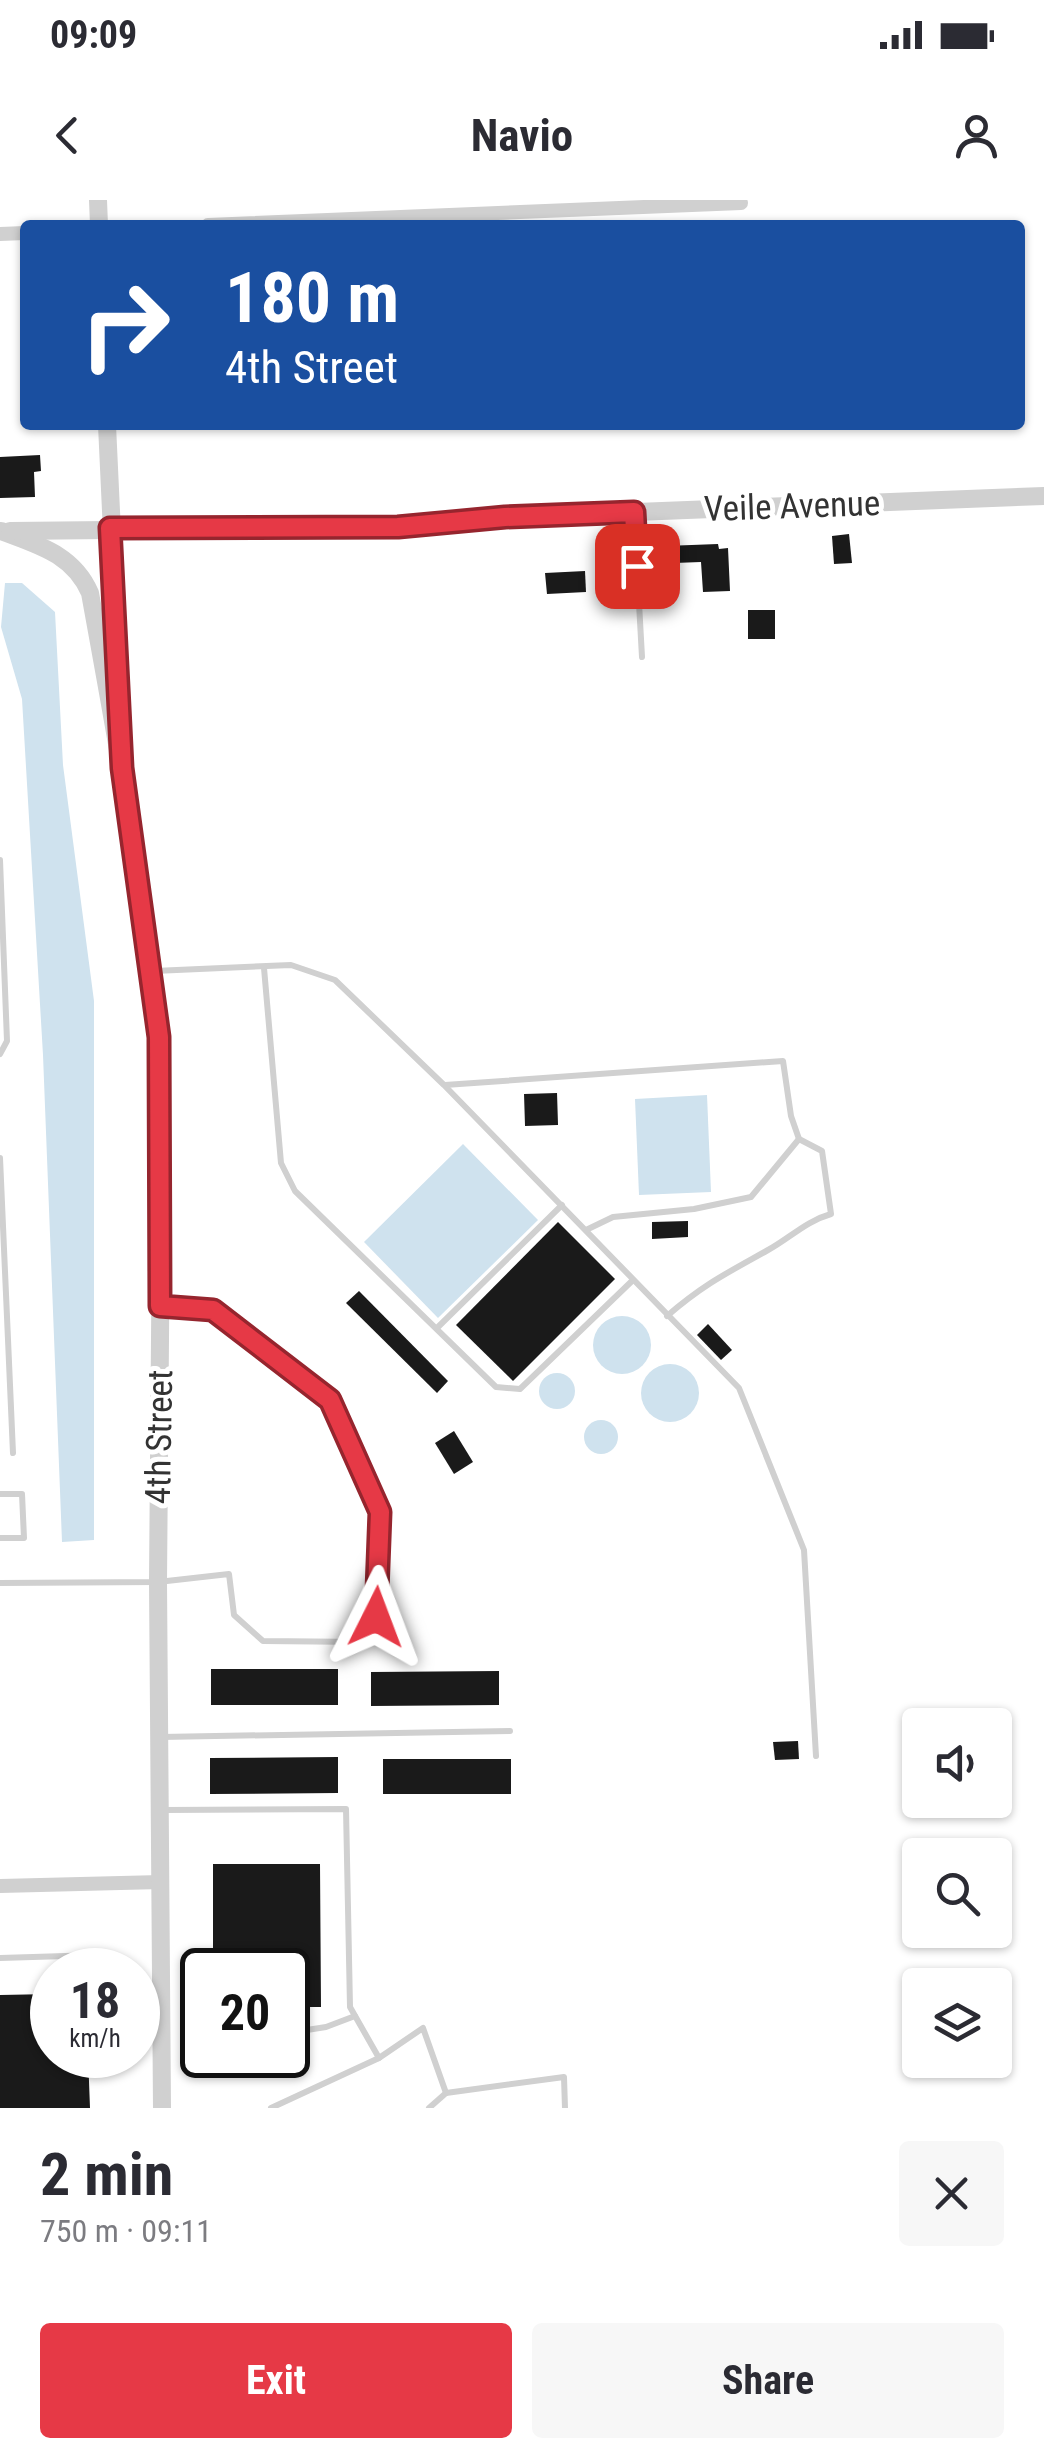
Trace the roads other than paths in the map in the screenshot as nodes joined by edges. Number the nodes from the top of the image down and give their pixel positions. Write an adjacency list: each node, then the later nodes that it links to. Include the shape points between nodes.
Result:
1 (742, 203): 2 (street)
2 (329, 220)
3 (106, 430): 6 (street)
4 (1044, 496): 5 (street, Veile Avenue)
5 (634, 512): 6 (street, Veile Avenue, via 398,527); 8 (lane)
6 (110, 528): 7 (street, Veile Avenue); 9 (street)
7 (0, 531): 9 (street, via 55,551 84,580)
8 (642, 657)
9 (122, 768): 12 (street, 4th Street)
10 (0, 860): 13 (lane, via 7,1041)
11 (264, 968): 12 (lane); 14 (lane, via 290,965 335,980); 22 (lane, via 281,1163 295,1191)
12 (152, 971): 20 (street, 4th Street, via 162,1096)
13 (0, 1054)
14 (444, 1085): 15 (lane, via 782,1061); 17 (lane)
15 (800, 1140): 18 (lane, via 751,1197 628,1214); 21 (lane, via 822,1151 830,1214 707,1281)
16 (0, 1158): 23 (lane)
17 (562, 1205): 18 (lane); 22 (lane)
18 (586, 1230): 19 (lane)
19 (633, 1280): 21 (lane); 22 (lane, via 520,1389 496,1387)
20 (160, 1306): 26 (street, 4th Street); 26 (lane, via 213,1310 330,1400 380,1512 376,1617 364,1642 263,1641 234,1615 228,1574)
21 (667, 1316): 30 (lane, via 739,1388 795,1523 804,1550)
22 (437, 1328)
23 (13, 1453)
24 (0, 1494): 25 (lane, via 22,1494 24,1538)
25 (0, 1538)
26 (158, 1582): 27 (lane); 29 (street, 4th Street)
27 (0, 1583)
28 (510, 1731): 29 (lane)
29 (160, 1737): 31 (street, 4th Street)
30 (816, 1756)
31 (160, 1810): 32 (street, 4th Street); 36 (lane, via 346,1809)
32 (161, 1882): 33 (street); 40 (street, 4th Street)
33 (0, 1886)
34 (30, 1957): 35 (lane)
35 (0, 1958)
36 (355, 2016): 37 (lane); 38 (lane)
37 (310, 2030)
38 (379, 2058): 39 (lane, via 423,2028); 41 (lane)
39 (446, 2092): 42 (lane); 43 (lane, via 564,2077)
40 (162, 2108)
41 (270, 2108)
42 (429, 2108)
43 (565, 2108)

